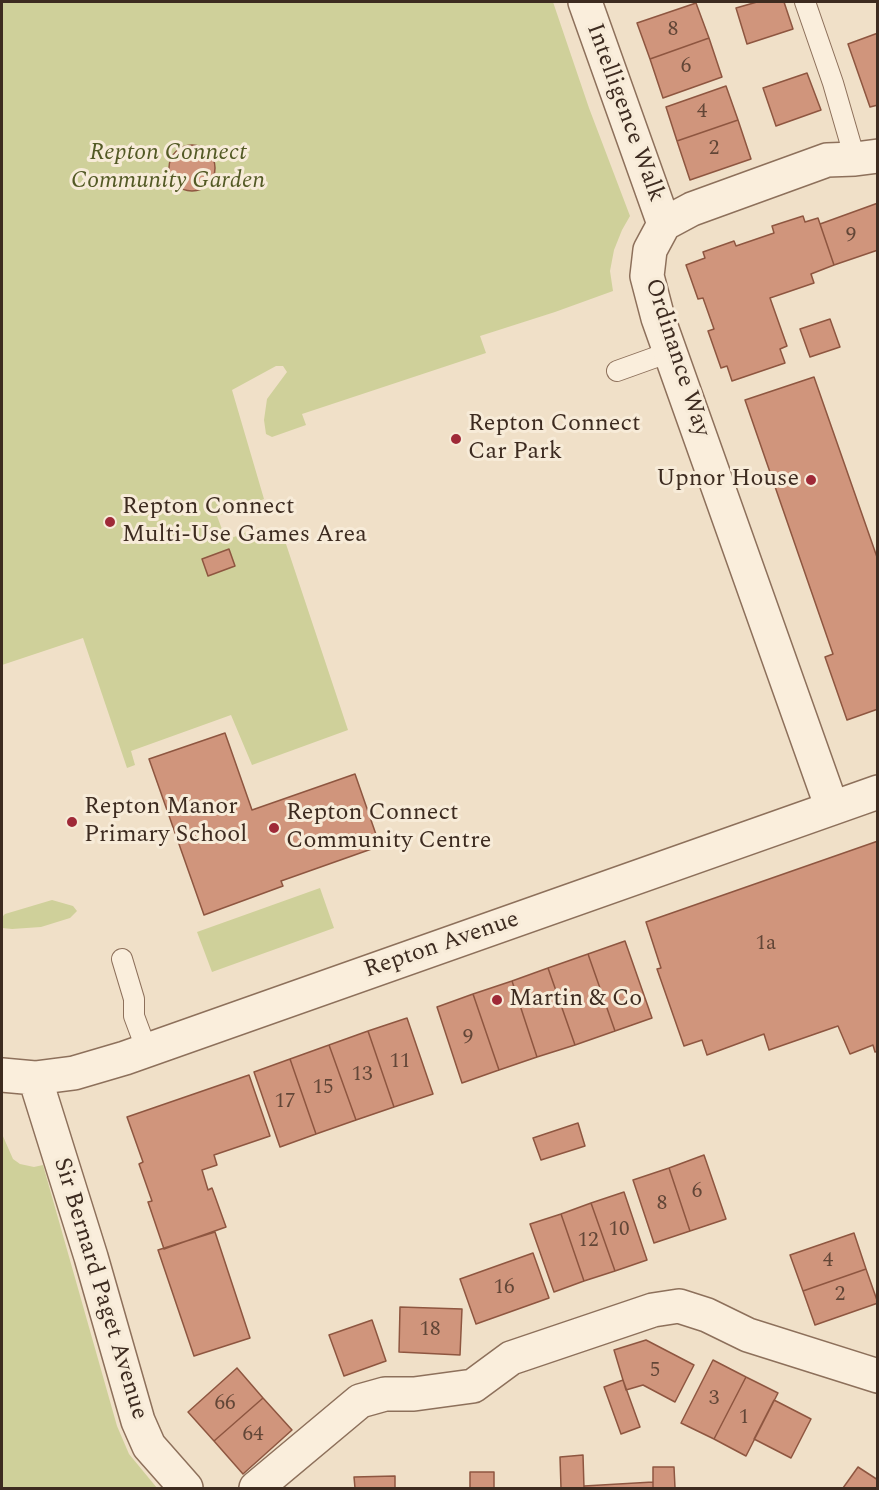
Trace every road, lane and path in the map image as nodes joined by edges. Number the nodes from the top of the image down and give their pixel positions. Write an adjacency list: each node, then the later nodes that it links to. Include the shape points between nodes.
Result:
1 (585, 2): 4 (street, Intelligence Walk)
2 (805, 2): 3 (lane, via 832,83)
3 (866, 158): 4 (street, via 827,159 692,209)
4 (664, 224): 5 (street, Ordinance Way, via 650,250 646,276)
5 (670, 352): 6 (lane); 8 (street, Ordinance Way)
6 (617, 371)
7 (878, 792): 8 (street, Repton Avenue)
8 (832, 808): 10 (street, Repton Avenue)
9 (122, 960): 10 (lane, via 134,999 134,1016)
10 (147, 1050): 12 (street, Repton Avenue, via 74,1072)
11 (2, 1075): 12 (street, Repton Avenue)
12 (35, 1078): 14 (street, Sir Bernard Paget Avenue, via 138,1421 149,1446)
13 (878, 1376): 15 (street, via 748,1335 707,1314 679,1306 653,1310 511,1358 473,1386 385,1394 360,1401)
14 (186, 1488)
15 (256, 1488)

